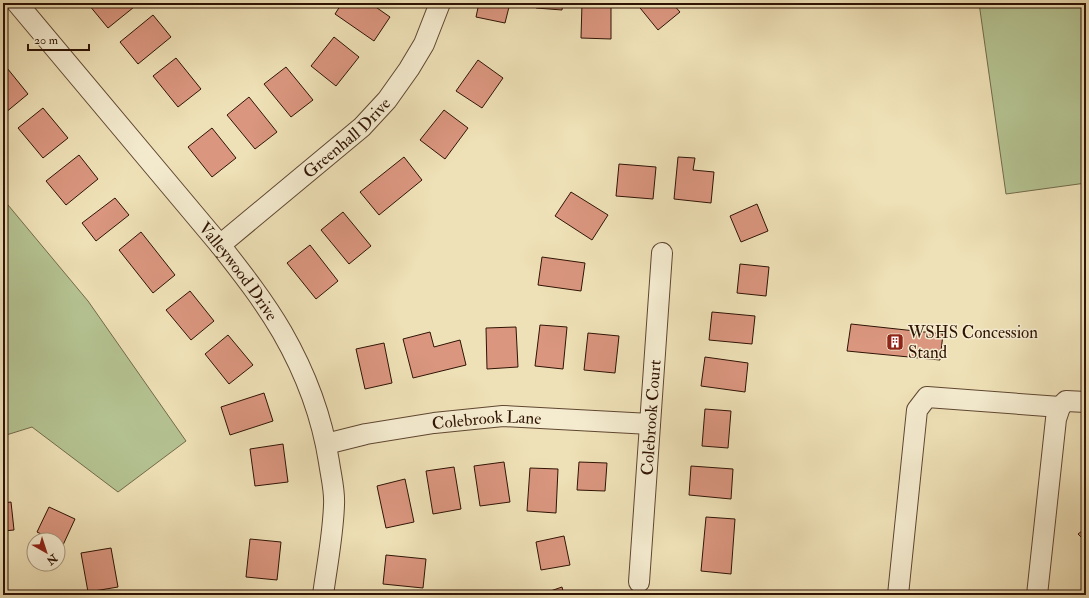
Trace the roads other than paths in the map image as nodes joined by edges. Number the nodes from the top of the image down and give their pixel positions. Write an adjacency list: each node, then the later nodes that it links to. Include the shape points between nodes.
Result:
1 (17, 3): 3 (street, Valleywood Drive)
2 (440, 3): 3 (street, Greenhall Drive, via 424,44 387,100 362,127)
3 (220, 245): 8 (street, Valleywood Drive, via 282,331 302,370)
4 (662, 253): 7 (street, Colebrook Court)
5 (1086, 402): 6 (street, via 1066,401)
6 (1060, 407): 11 (street, via 927,397 922,402 917,410); 12 (street, via 1056,419)
7 (650, 424): 8 (street, Colebrook Lane, via 503,416 434,422); 9 (street, Colebrook Court)
8 (326, 444): 10 (street, Valleywood Drive, via 334,504)
9 (639, 582)
10 (323, 595)
11 (898, 595)
12 (1037, 595)

